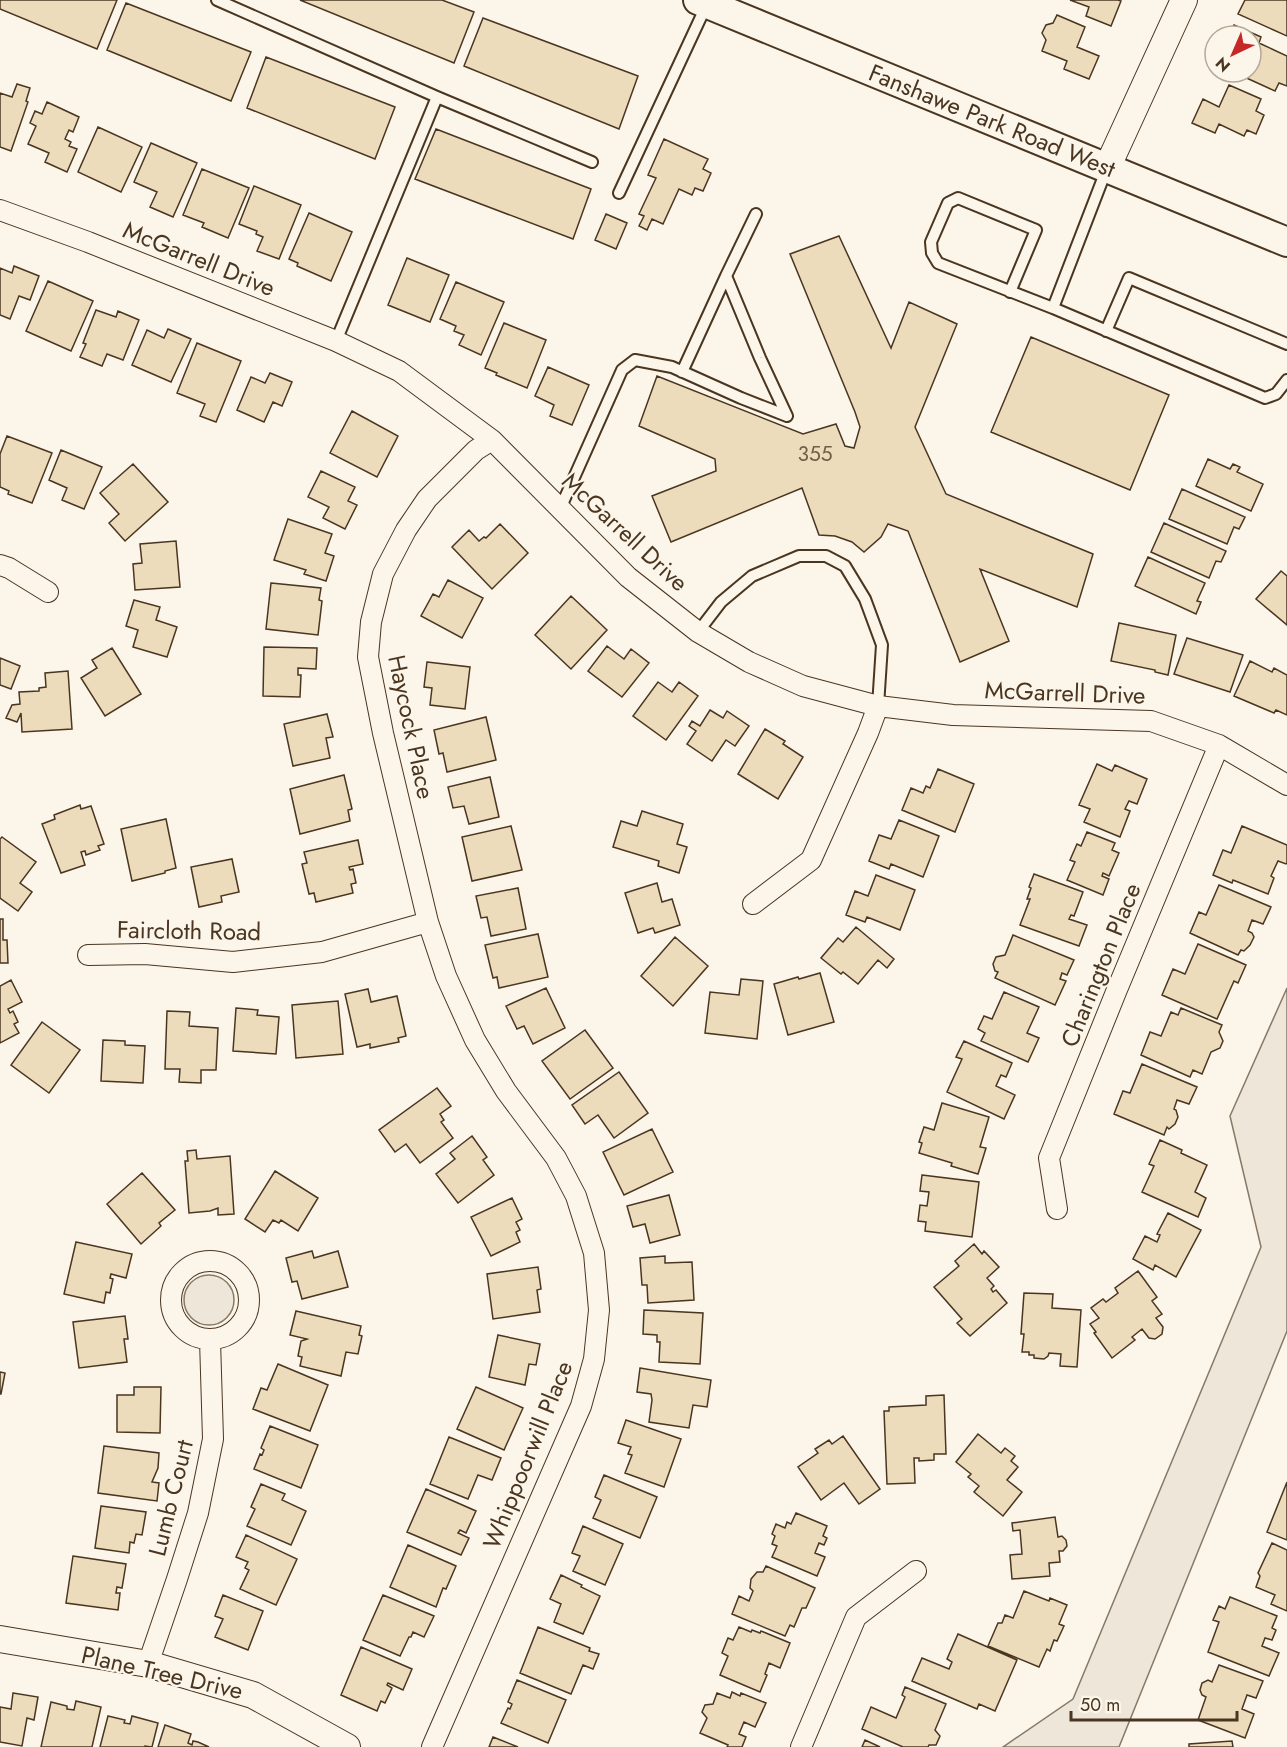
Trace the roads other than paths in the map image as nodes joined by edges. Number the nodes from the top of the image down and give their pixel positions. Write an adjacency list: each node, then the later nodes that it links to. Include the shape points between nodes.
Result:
1 (217, 0): 4 (lane)
2 (1184, 0): 6 (street)
3 (702, 2): 6 (main road, Fanshawe Park Road West); 7 (lane)
4 (437, 97): 5 (lane); 15 (lane)
5 (592, 162)
6 (1107, 168): 10 (main road, Fanshawe Park Road West); 13 (lane)
7 (619, 193)
8 (0, 210): 15 (street, McGarrell Drive)
9 (756, 214): 11 (lane)
10 (1287, 242)
11 (726, 276): 17 (lane); 17 (lane, via 787,416)
12 (1010, 292): 12 (lane, via 938,263 931,242 948,203 957,198 1036,230); 13 (lane)
13 (1053, 308): 14 (lane)
14 (1106, 331): 16 (lane, via 1129,278); 18 (lane, via 1265,398 1276,394)
15 (336, 341): 19 (street, McGarrell Drive, via 399,371)
16 (1287, 344)
17 (682, 372): 20 (lane, via 635,360 622,370)
18 (1287, 380)
19 (492, 440): 20 (street, McGarrell Drive); 28 (street, Haycock Place, via 476,450 427,499 406,530 383,574 371,622 368,657)
20 (560, 509): 23 (street, McGarrell Drive, via 628,577)
21 (0, 565): 22 (street)
22 (48, 592)
23 (698, 632): 24 (street, McGarrell Drive, via 749,663 803,686); 24 (lane, via 721,602 752,576 799,556 826,556 845,566 865,599 882,645)
24 (878, 706): 25 (street, McGarrell Drive, via 953,715 1151,721); 27 (street, via 811,860)
25 (1219, 745): 26 (street, McGarrell Drive); 30 (street, Charington Place, via 1049,1158)
26 (1287, 785)
27 (753, 904)
28 (428, 922): 29 (street, Faircloth Road, via 322,952 233,962 145,954); 36 (street, Whippoorwill Place, via 446,976 475,1040 506,1091 556,1158 576,1196 594,1253 599,1310 594,1359 581,1406)
29 (88, 955)
30 (1057, 1209)
31 (210, 1340): 31 (street, via 235,1331 249,1310 246,1284 228,1265 216,1261 191,1266 181,1274 171,1298 172,1310 186,1331); 34 (street, Lumb Court, via 213,1439 198,1513)
32 (916, 1571): 37 (street, via 856,1617)
33 (0, 1639): 34 (street, Plane Tree Drive)
34 (148, 1664): 35 (street, Plane Tree Drive, via 253,1695)
35 (347, 1747)
36 (432, 1747)
37 (801, 1747)

